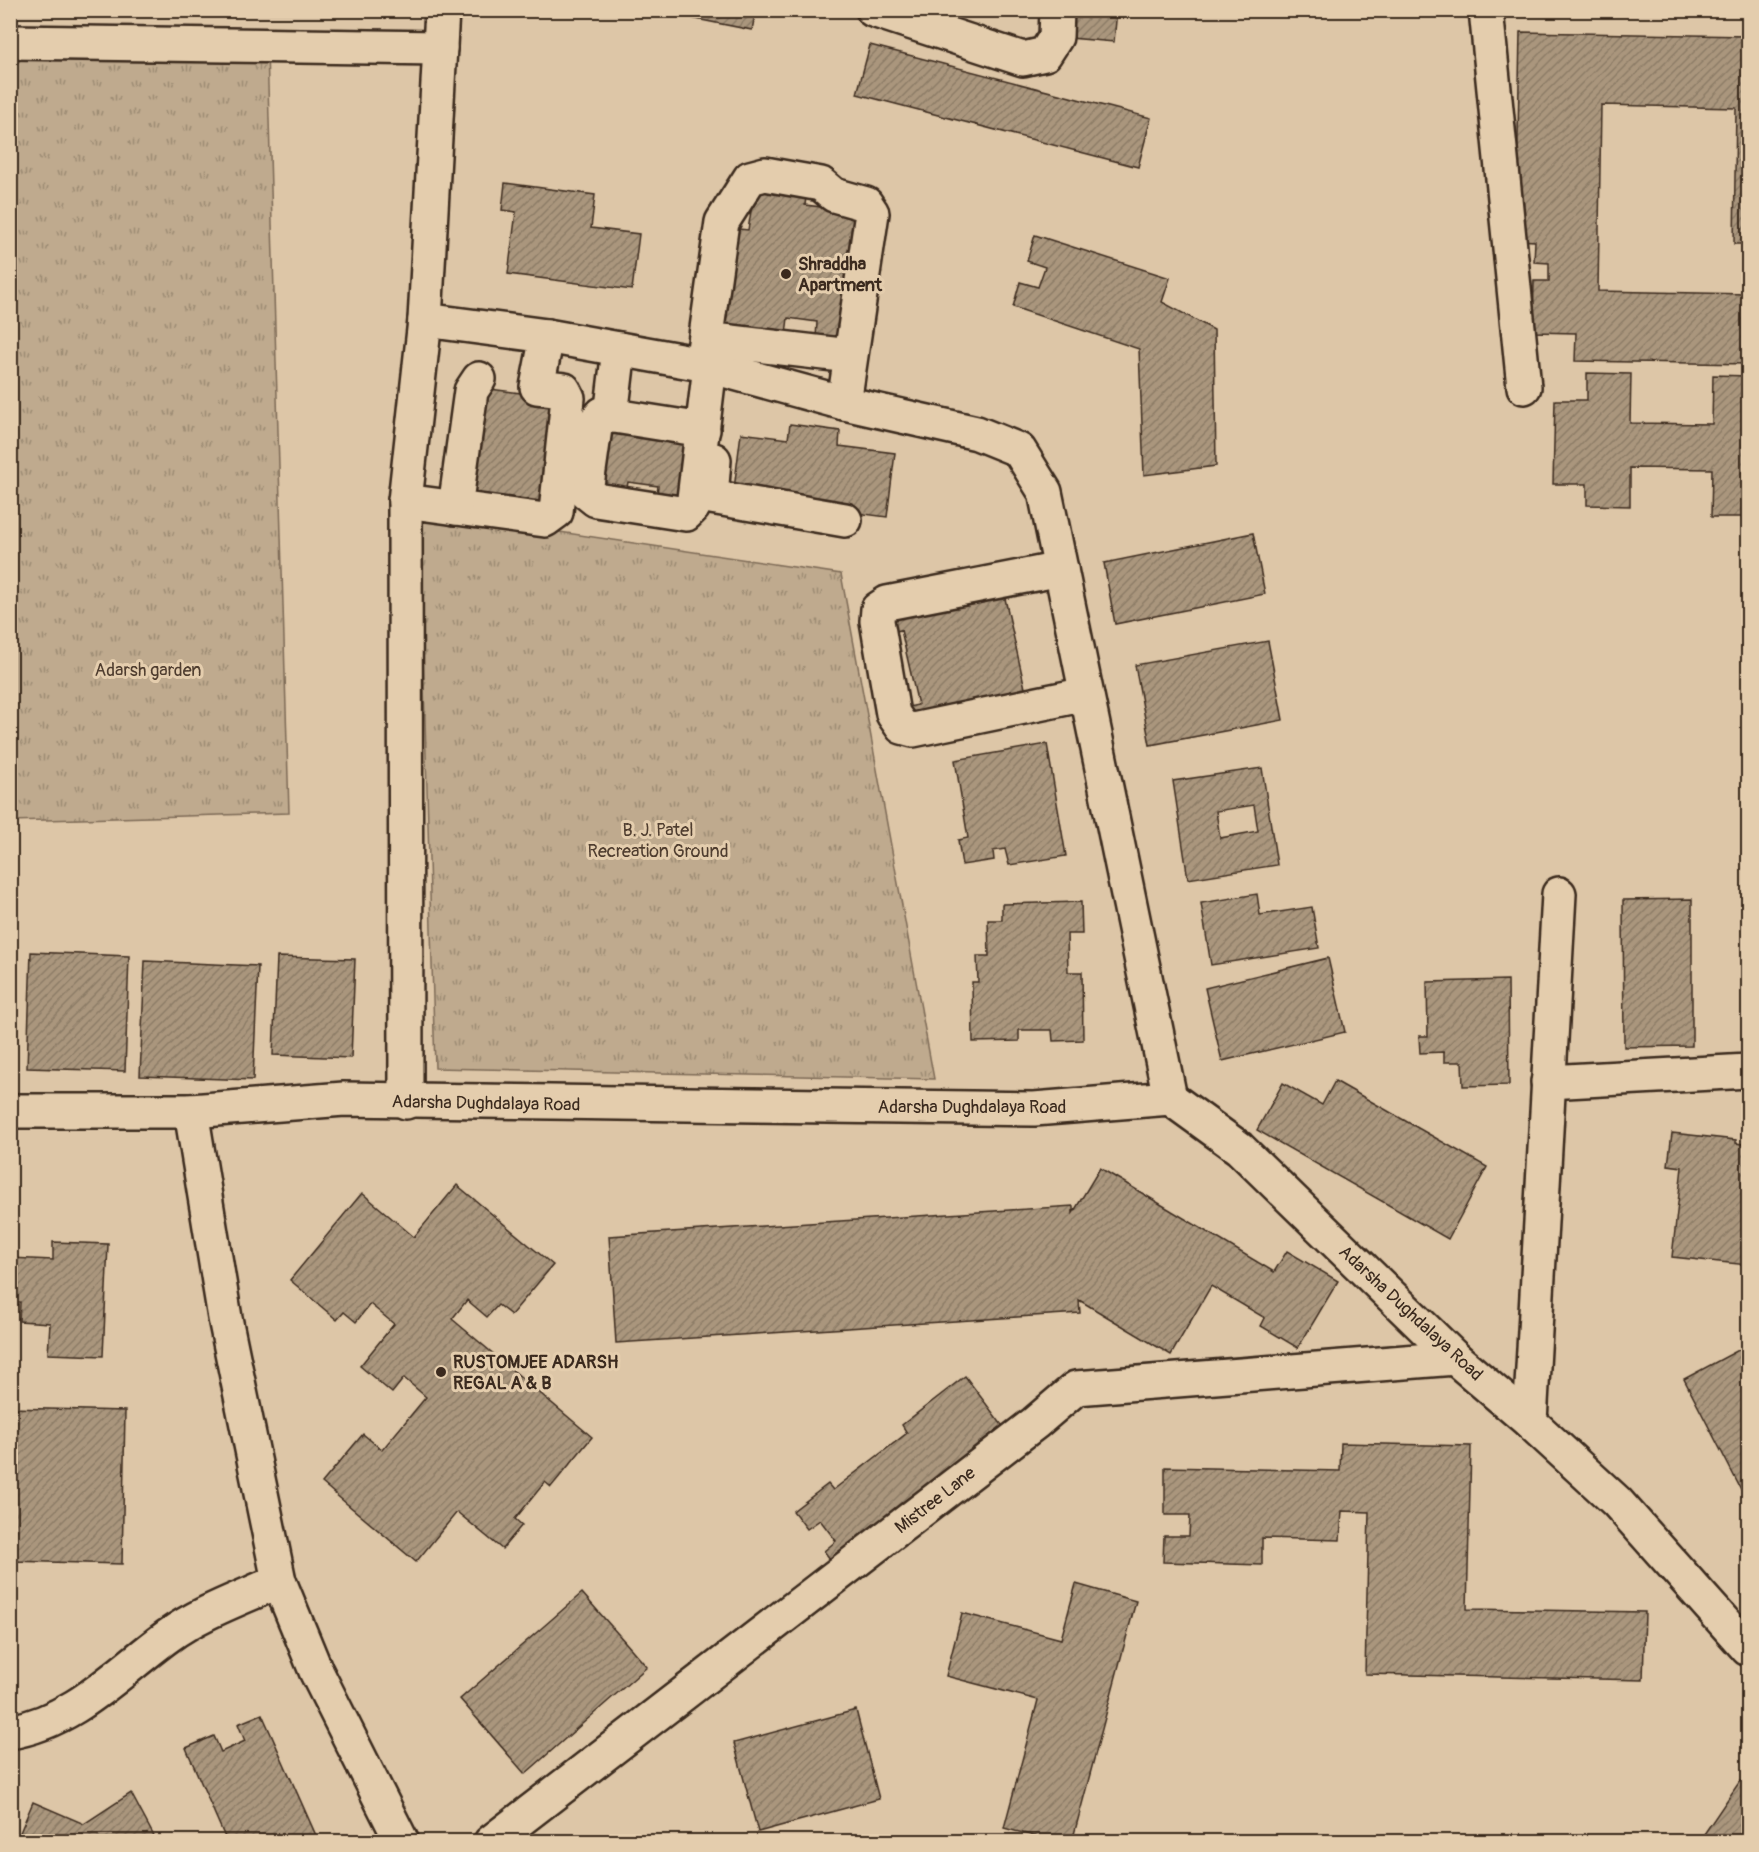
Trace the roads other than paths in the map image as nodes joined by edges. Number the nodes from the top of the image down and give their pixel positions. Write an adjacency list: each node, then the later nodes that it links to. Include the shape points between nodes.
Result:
1 (442, 10): 6 (street)
2 (873, 10): 3 (street, via 1023,59 1045,54 1056,37)
3 (1057, 10)
4 (1486, 10): 13 (street)
5 (10, 42): 6 (street)
6 (440, 48): 7 (street)
7 (425, 320): 8 (street); 17 (street)
8 (547, 336): 9 (street); 18 (street, via 529,386 564,390 568,398 556,512 545,520)
9 (620, 349): 11 (street); 15 (street)
10 (850, 356): 11 (street); 11 (street, via 872,213 866,204 834,195 820,184 765,174 750,178 722,222); 14 (street)
11 (710, 359): 14 (street); 16 (street); 19 (street, via 711,497)
12 (479, 379): 18 (street, via 471,391)
13 (1524, 387)
14 (844, 404): 20 (street, via 977,433 1019,450 1045,492)
15 (611, 416): 16 (street); 16 (street, via 602,414 596,421 586,492 596,500 686,514 693,507)
16 (703, 430)
17 (405, 501): 18 (street); 26 (street)
18 (455, 508)
19 (845, 520)
20 (1061, 569): 21 (street); 21 (street, via 887,603 878,609 893,714 902,727 913,730)
21 (1086, 694): 25 (street)
22 (1559, 894): 24 (street)
23 (1749, 1071): 24 (street)
24 (1548, 1082): 30 (street)
25 (1170, 1098): 26 (street, Adarsha Dughdalaya Road, via 1034,1109); 29 (street, Adarsha Dughdalaya Road, via 1239,1148)
26 (406, 1102): 28 (street, Adarsha Dughdalaya Road, via 344,1099)
27 (10, 1111): 28 (street, Adarsha Dughdalaya Road)
28 (191, 1111): 31 (street, via 225,1318)
29 (1455, 1358): 30 (street, Adarsha Dughdalaya Road); 35 (street, Mistree Lane, via 1076,1388)
30 (1530, 1422): 32 (street, Adarsha Dughdalaya Road, via 1617,1502)
31 (279, 1581): 33 (street, via 201,1616 170,1635 80,1706 48,1722); 34 (street, via 316,1671)
32 (1749, 1649)
33 (10, 1732)
34 (402, 1842)
35 (491, 1842)

